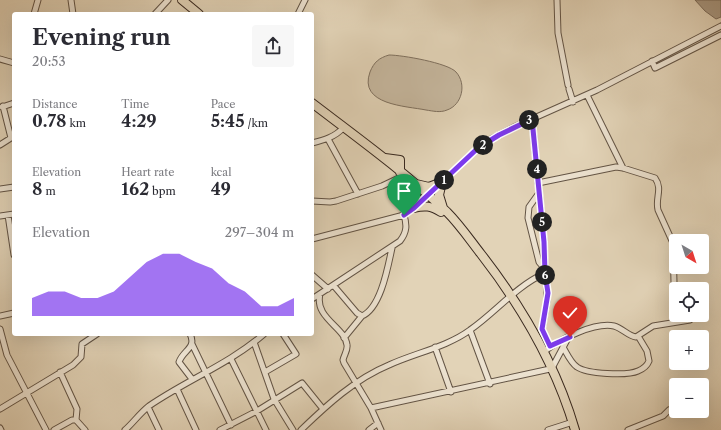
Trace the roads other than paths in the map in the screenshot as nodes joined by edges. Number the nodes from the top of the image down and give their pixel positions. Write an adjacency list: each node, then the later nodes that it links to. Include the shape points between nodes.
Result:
1 (38, 0): 7 (street)
2 (71, 0): 8 (street)
3 (168, 0): 9 (street)
4 (182, 0): 10 (highway)
5 (305, 0): 11 (street)
6 (557, 0): 18 (street, via 558,33)
7 (35, 12)
8 (73, 12)
9 (157, 12)
10 (197, 12)
11 (299, 12)
12 (721, 26): 15 (street)
13 (721, 35): 15 (street, via 655,68)
14 (0, 59): 16 (street)
15 (652, 61): 17 (street)
16 (12, 62)
17 (587, 95): 18 (street); 27 (street)
18 (573, 102): 22 (street)
19 (12, 104): 21 (street)
20 (314, 106): 23 (highway)
21 (2, 107): 26 (street, via 11,138)
22 (532, 119): 29 (street, via 487,141); 30 (street)
23 (345, 129): 24 (street); 28 (highway); 28 (highway, via 361,145)
24 (328, 139): 25 (street); 35 (street)
25 (314, 142)
26 (0, 145)
27 (623, 168): 30 (street, via 610,168); 44 (street, via 653,176 658,181 656,204)
28 (400, 174): 31 (highway); 35 (street, via 382,186)
29 (442, 182): 31 (highway, via 429,187); 36 (street); 39 (highway, via 439,195)
30 (538, 183): 34 (street)
31 (413, 184): 36 (highway); 38 (highway, via 416,196)
32 (12, 187): 33 (street)
33 (0, 189)
34 (539, 192): 48 (street); 48 (street, via 529,207 528,218 539,262)
35 (358, 194): 37 (street, via 333,202)
36 (426, 196): 38 (street); 39 (highway)
37 (314, 201)
38 (414, 208): 39 (highway, via 430,206); 42 (street)
39 (442, 211): 55 (highway, via 472,240)
40 (12, 214): 41 (street)
41 (8, 215): 43 (street); 45 (street)
42 (404, 215): 46 (street); 47 (street, via 404,236)
43 (0, 216)
44 (670, 234)
45 (12, 236)
46 (314, 238)
47 (392, 248): 52 (street); 59 (street, via 376,303)
48 (545, 271): 55 (street); 75 (street, via 547,301 542,329)
49 (674, 274): 51 (street)
50 (314, 277): 53 (street)
51 (674, 282)
52 (334, 286): 53 (street); 59 (street)
53 (328, 289): 54 (street)
54 (320, 294): 56 (street); 68 (street, via 319,301 324,315)
55 (511, 294): 62 (street); 75 (highway)
56 (314, 298)
57 (12, 313): 58 (street)
58 (0, 316)
59 (362, 316): 68 (street)
60 (678, 322): 67 (street, via 653,326)
61 (0, 329): 70 (street)
62 (470, 330): 73 (street); 83 (street)
63 (94, 336): 78 (street, via 82,344 81,357)
64 (191, 336): 72 (street)
65 (262, 336): 71 (street)
66 (284, 336): 79 (street, via 296,354)
67 (638, 336): 69 (street, via 632,336 620,328 604,325); 74 (street, via 647,351 649,361 644,368 633,373 582,369 573,364)
68 (344, 338): 82 (street, via 347,349 343,360)
69 (568, 338): 74 (street); 75 (street)
70 (1, 339): 85 (street)
71 (254, 342): 76 (street); 79 (street)
72 (192, 344): 80 (street); 81 (street, via 179,362)
73 (435, 347): 82 (street, via 387,365); 86 (street)
74 (563, 347): 77 (street)
75 (547, 348): 77 (highway)
76 (231, 359): 80 (street); 93 (street)
77 (552, 368): 83 (street); 96 (highway)
78 (60, 372): 85 (street); 94 (street, via 78,409)
79 (265, 372): 87 (street)
80 (206, 373): 81 (street); 97 (street)
81 (192, 380): 84 (street)
82 (357, 382): 89 (street); 91 (street)
83 (490, 384): 86 (street)
84 (177, 389): 88 (street); 103 (street)
85 (26, 392): 90 (street); 98 (street)
86 (451, 392): 89 (street)
87 (274, 399): 91 (street, via 302,383); 93 (street); 106 (street)
88 (148, 407): 101 (street); 102 (street)
89 (371, 408): 95 (street)
90 (0, 409)
91 (324, 409): 107 (street)
92 (669, 410): 111 (street, via 663,416)
93 (256, 411): 97 (street); 105 (street)
94 (76, 420): 99 (street); 100 (street)
95 (378, 424): 108 (street); 109 (street)
96 (574, 426): 110 (street)
97 (229, 427): 104 (street)
98 (46, 430)
99 (54, 430)
100 (84, 430)
101 (125, 430)
102 (159, 430)
103 (196, 430)
104 (220, 430)
105 (266, 430)
106 (293, 430)
107 (301, 430)
108 (368, 430)
109 (381, 430)
110 (548, 430)
111 (628, 430)

